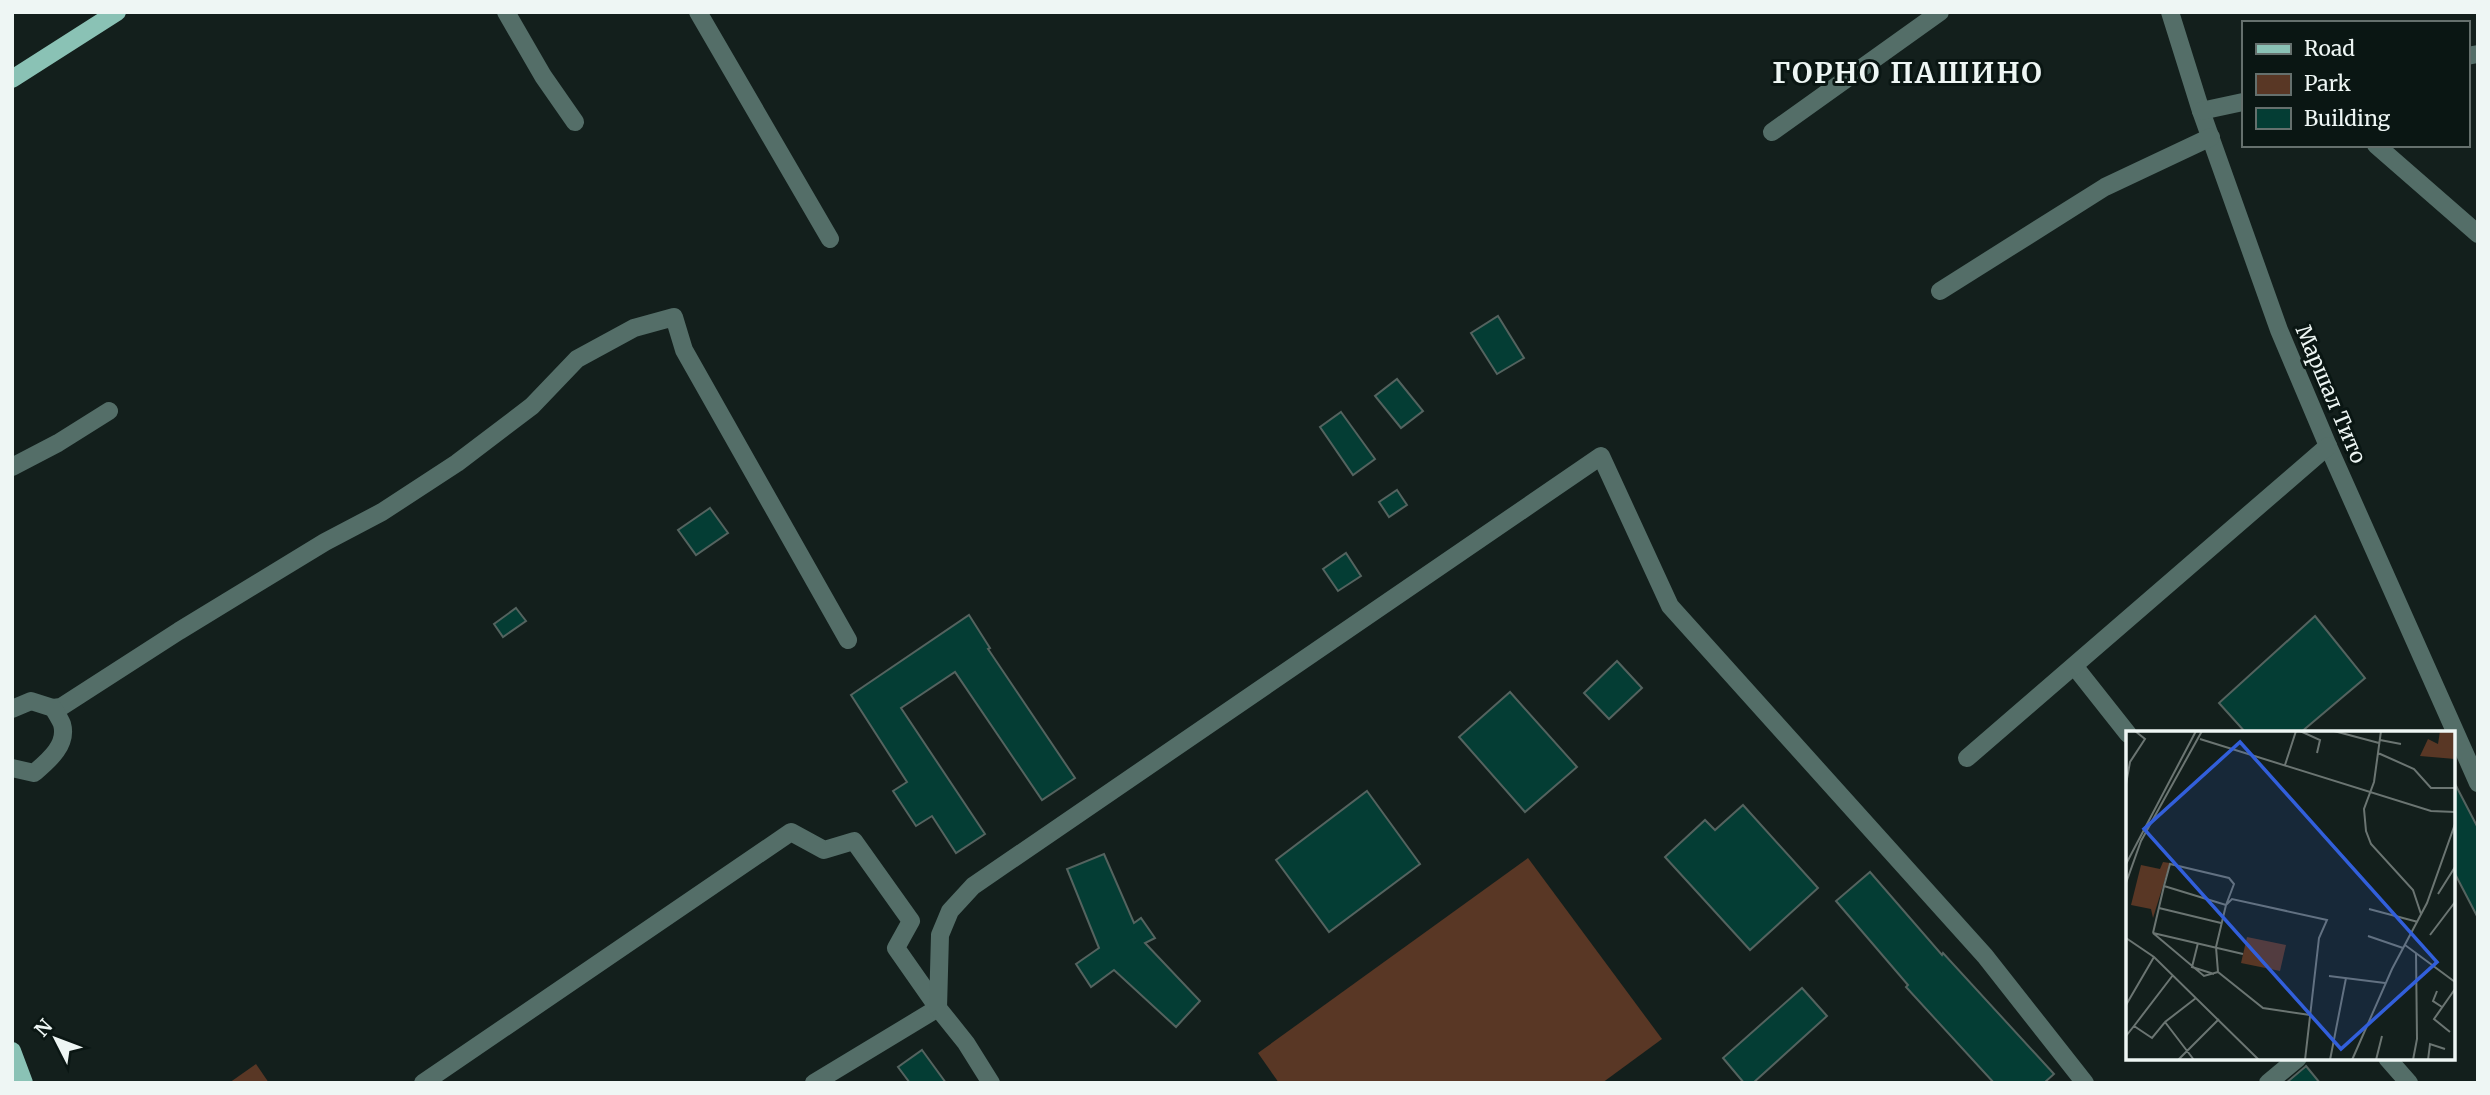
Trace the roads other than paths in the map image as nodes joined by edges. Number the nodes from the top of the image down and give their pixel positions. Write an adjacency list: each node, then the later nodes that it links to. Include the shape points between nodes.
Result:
1 (117, 12): 6 (main road)
2 (506, 12): 9 (street)
3 (698, 12): 14 (street)
4 (1940, 12): 10 (street)
5 (2170, 12): 8 (street, Маршал Тито)
6 (12, 79)
7 (2242, 102): 8 (street)
8 (2201, 111): 11 (street, Маршал Тито)
9 (575, 122)
10 (1772, 132)
11 (2211, 137): 15 (street, via 2105,187); 17 (street, Маршал Тито, via 2279,330)
12 (2378, 147): 13 (street)
13 (2478, 234)
14 (830, 239)
15 (1940, 291)
16 (108, 411): 18 (street)
17 (2328, 446): 20 (street); 25 (street, Маршал Тито)
18 (12, 467)
19 (848, 640): 22 (street, via 684,350 674,317 634,328 577,359 532,405 457,463)
20 (2075, 667): 23 (street); 26 (street)
21 (13, 702): 22 (street, via 31,701)
22 (53, 708): 27 (street, via 63,726 52,759 34,773)
23 (2126, 731)
24 (2455, 731): 28 (street, Маршал Тито)
25 (2455, 731)
26 (1967, 758)
27 (12, 768)
28 (2478, 783)
29 (937, 1008): 34 (street, via 896,948 911,921 854,841 824,850 791,832); 35 (street); 36 (street); 37 (street, via 940,935 950,911 973,886 1601,456 1670,606 1985,956)
30 (12, 1051): 33 (main road)
31 (2296, 1060): 38 (street)
32 (2389, 1060): 39 (street)
33 (24, 1083)
34 (423, 1083)
35 (814, 1083)
36 (990, 1083)
37 (2085, 1083)
38 (2268, 1083)
39 (2409, 1083)

